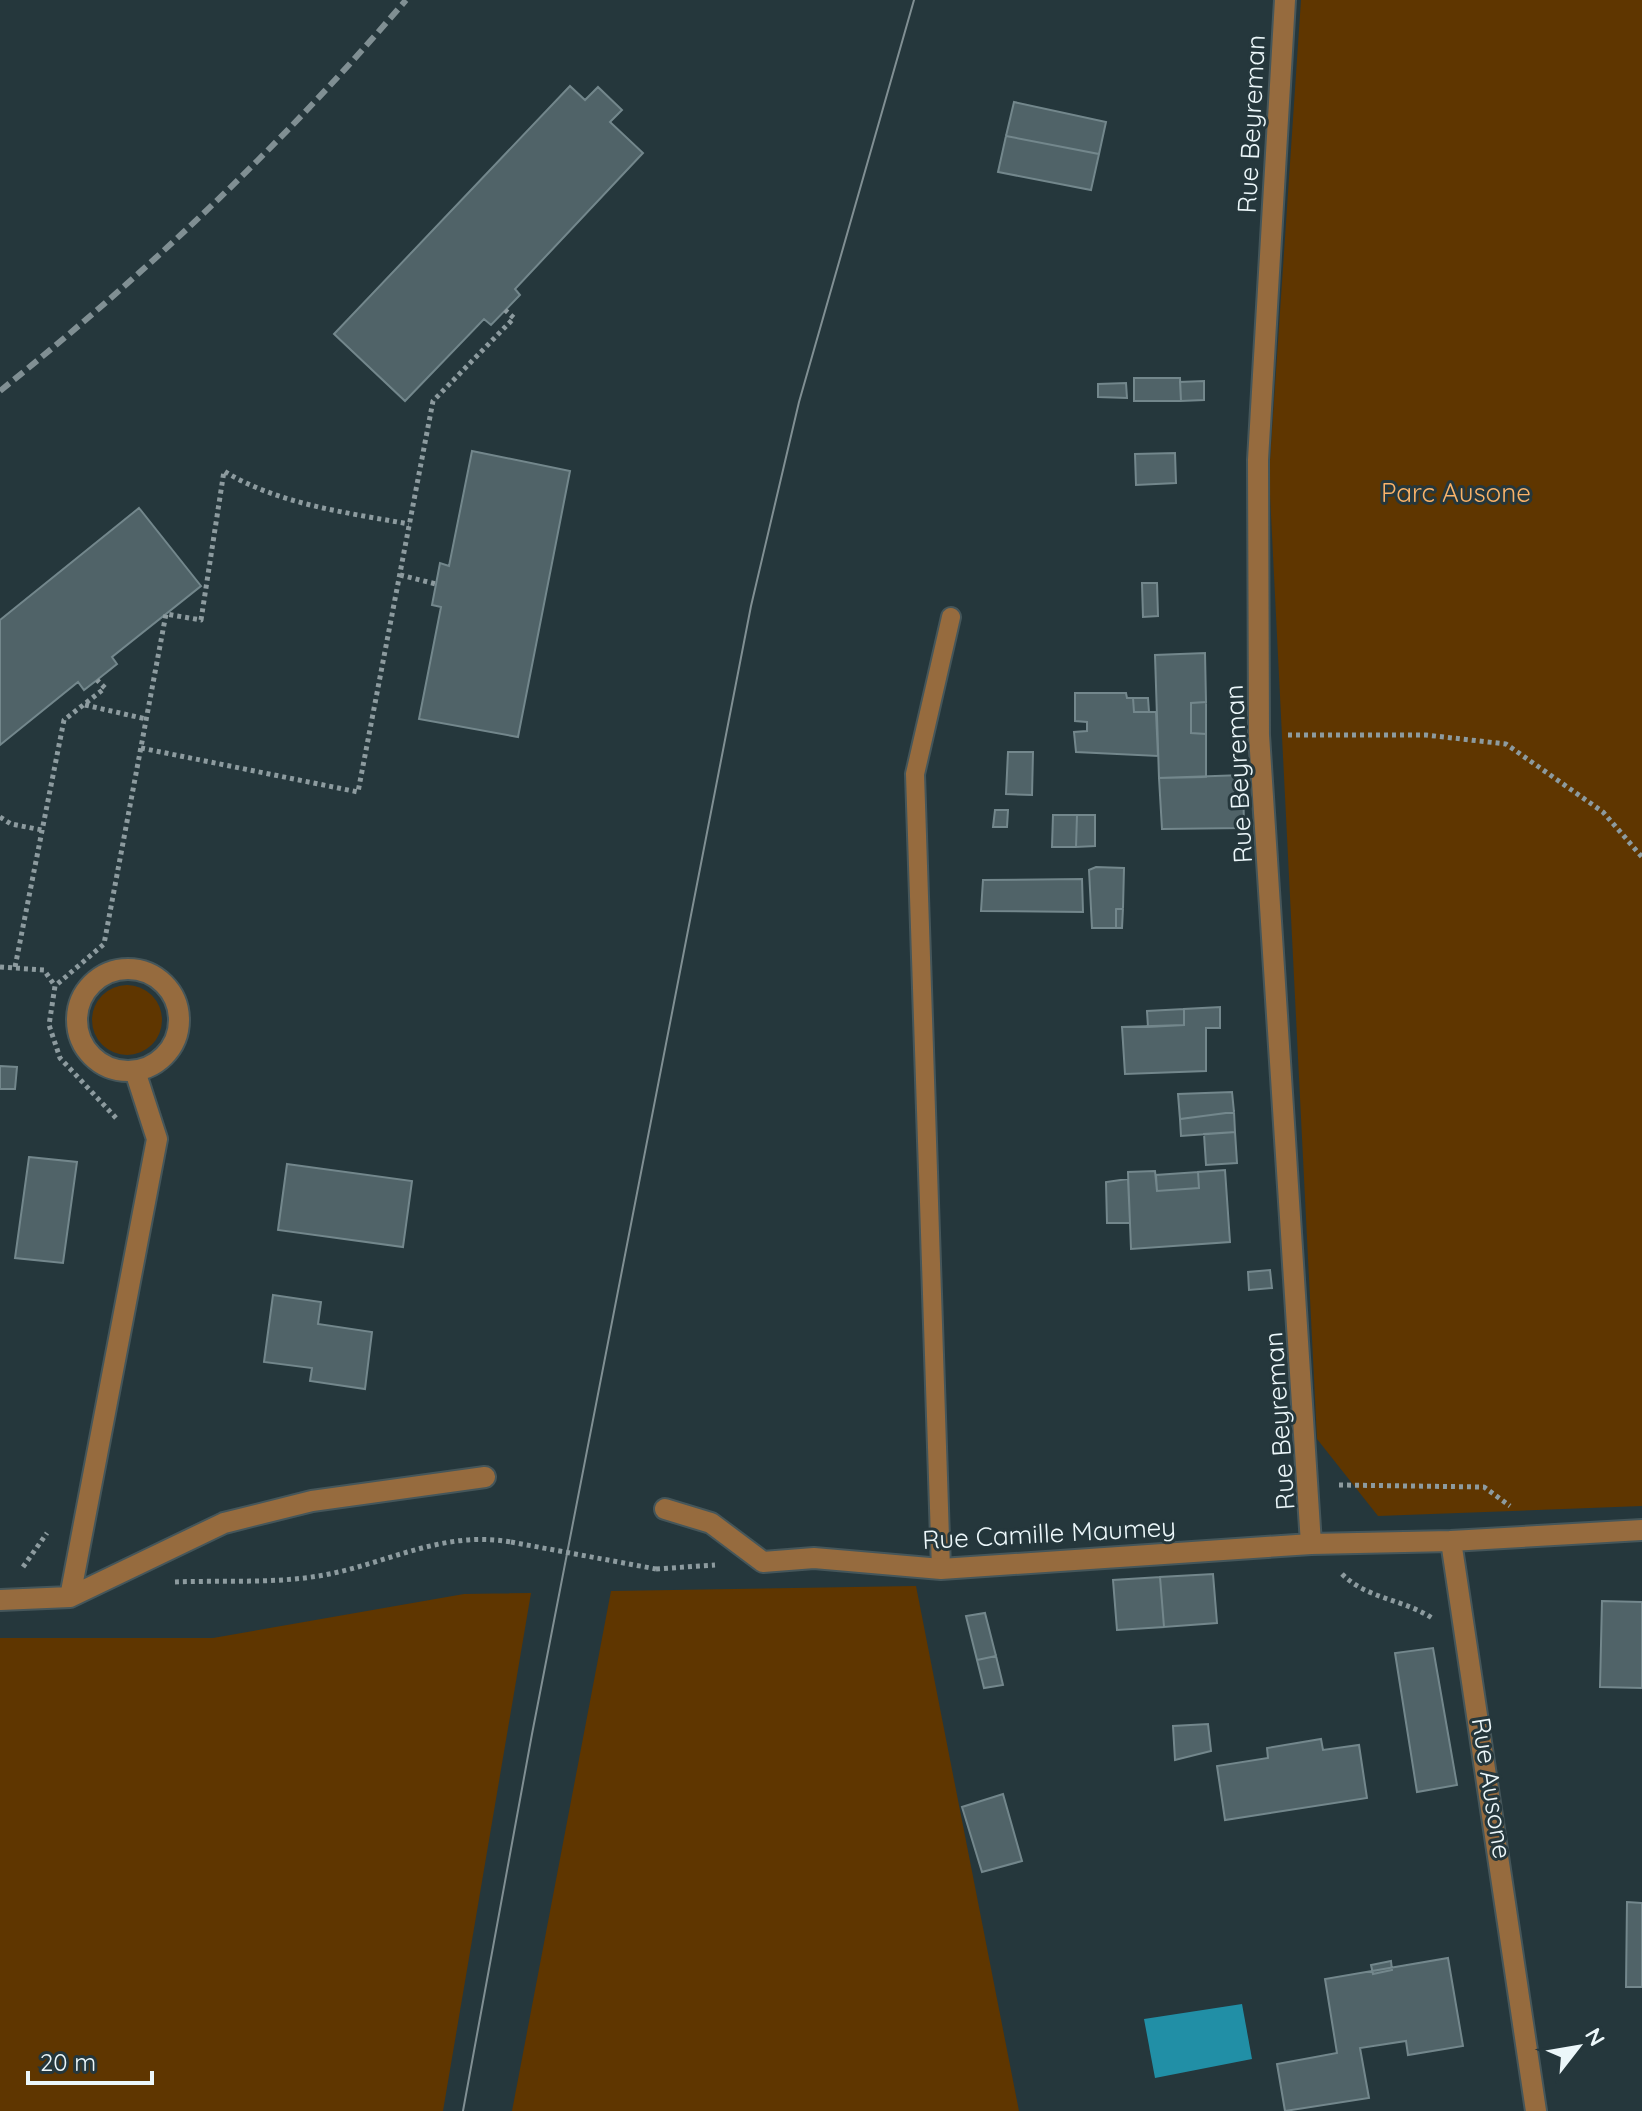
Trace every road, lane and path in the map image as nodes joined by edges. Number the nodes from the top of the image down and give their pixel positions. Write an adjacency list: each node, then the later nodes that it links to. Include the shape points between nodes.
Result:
1 (1285, 0): 10 (street, Rue Beyreman, via 1258,460)
2 (505, 310): 3 (path, via 514,318 433,401)
3 (409, 524): 4 (path); 9 (path, via 248,486 224,471 201,620 166,614)
4 (400, 575): 5 (path); 11 (path, via 358,792)
5 (436, 584)
6 (951, 617): 29 (lane, via 915,774)
7 (97, 680): 8 (path, via 105,688)
8 (85, 705): 9 (path); 13 (path, via 64,720)
9 (146, 719): 11 (path)
10 (1259, 735): 14 (path, via 1426,735 1506,744 1603,812); 21 (street, Rue Beyreman)
11 (141, 748): 17 (path, via 104,944)
12 (0, 817): 13 (path)
13 (42, 830): 16 (path)
14 (1642, 857)
15 (0, 967): 16 (path)
16 (15, 967): 17 (path, via 44,970)
17 (55, 986): 19 (path, via 49,1025 60,1058)
18 (135, 1071): 18 (street, via 158,1061 175,1041 177,1006 159,980 129,969 113,971 87,989 80,1003 80,1037 101,1063); 32 (street, via 157,1139)
19 (119, 1126)
20 (485, 1477): 32 (street, via 312,1501 224,1523)
21 (1310, 1485): 23 (path, via 1484,1487); 27 (street, Rue Beyreman)
22 (665, 1509): 28 (street, via 711,1523)
23 (1517, 1511)
24 (49, 1529): 30 (path)
25 (1642, 1530): 26 (street, Rue Camille Maumey)
26 (1451, 1541): 27 (street, Rue Camille Maumey); 35 (street, Rue Ausone)
27 (1311, 1544): 29 (street, Rue Camille Maumey); 34 (path, via 1356,1588 1415,1607 1432,1618)
28 (763, 1562): 29 (street, Rue Camille Maumey, via 814,1558); 31 (path, bridge, via 656,1569 481,1536 323,1575)
29 (941, 1569)
30 (18, 1574)
31 (162, 1583)
32 (70, 1597): 33 (street)
33 (0, 1600)
34 (1436, 1630)
35 (1536, 2111)

